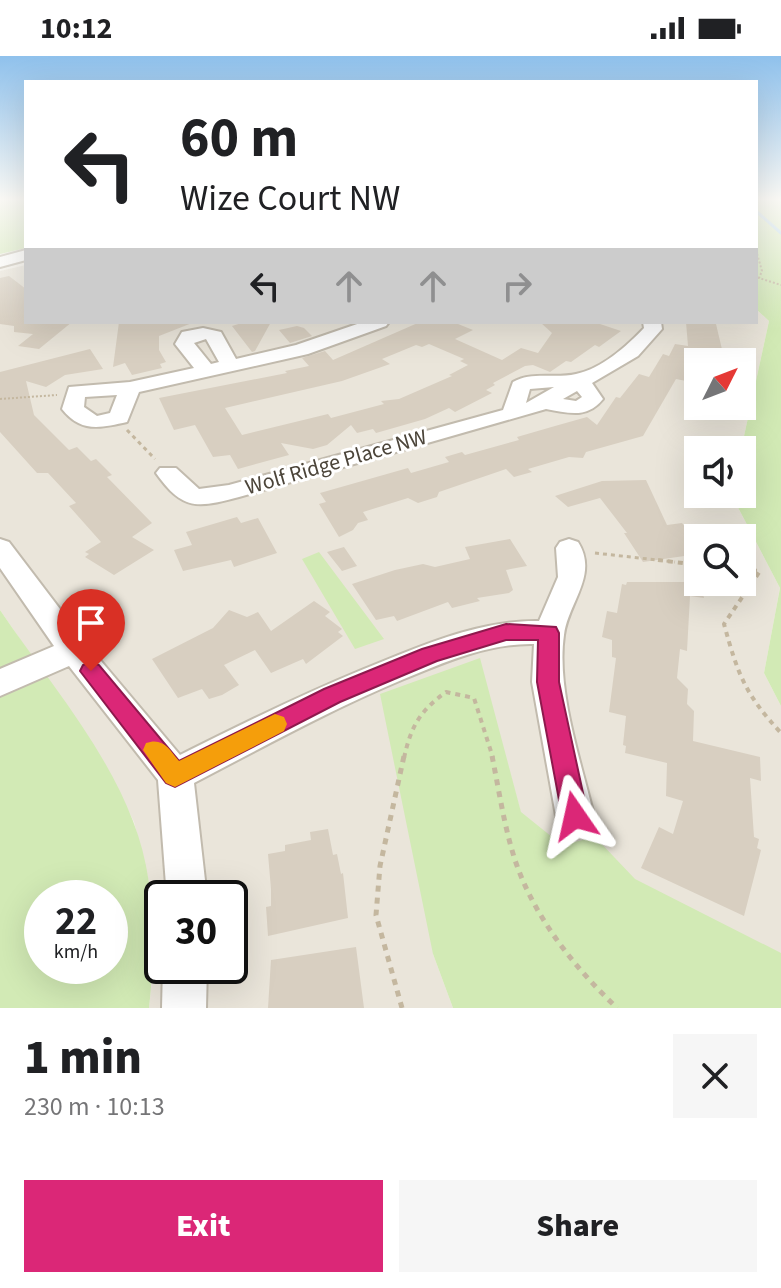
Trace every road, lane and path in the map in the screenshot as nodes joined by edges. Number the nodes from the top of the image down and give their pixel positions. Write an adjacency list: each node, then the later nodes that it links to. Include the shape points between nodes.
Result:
1 (758, 257): 2 (path, via 759,278)
2 (781, 285)
3 (375, 324): 5 (street, via 318,346)
4 (652, 324): 7 (street, Wolf Ridge Place NW, via 631,352)
5 (230, 364): 6 (street); 6 (street, via 215,336 188,336 184,344)
6 (205, 370): 8 (street)
7 (580, 380): 11 (street, Wolf Ridge Place NW, via 546,403); 11 (street, Wolf Ridge Place NW, via 525,383)
8 (130, 388): 9 (street); 12 (street)
9 (76, 391): 10 (path); 12 (street, via 73,409 93,423)
10 (0, 399)
11 (513, 413): 13 (street, Wolf Ridge Place NW, via 217,494 193,498)
12 (119, 417): 13 (path, via 131,437)
13 (168, 473)
14 (0, 548): 19 (street)
15 (569, 548): 16 (path); 18 (street, via 572,577)
16 (684, 563)
17 (743, 596): 21 (path, via 724,624 739,678)
18 (549, 633): 22 (street, via 506,632 430,655 332,695); 23 (street, via 548,682)
19 (74, 650): 20 (street); 22 (street)
20 (0, 683)
21 (781, 733)
22 (175, 775): 24 (street)
23 (575, 816)
24 (185, 880)
25 (185, 984): 26 (street)
26 (184, 1008)
27 (402, 1008): 28 (path, via 376,915 380,866 407,742 422,710 446,692 474,698 488,726 520,873 555,938)
28 (617, 1008)

